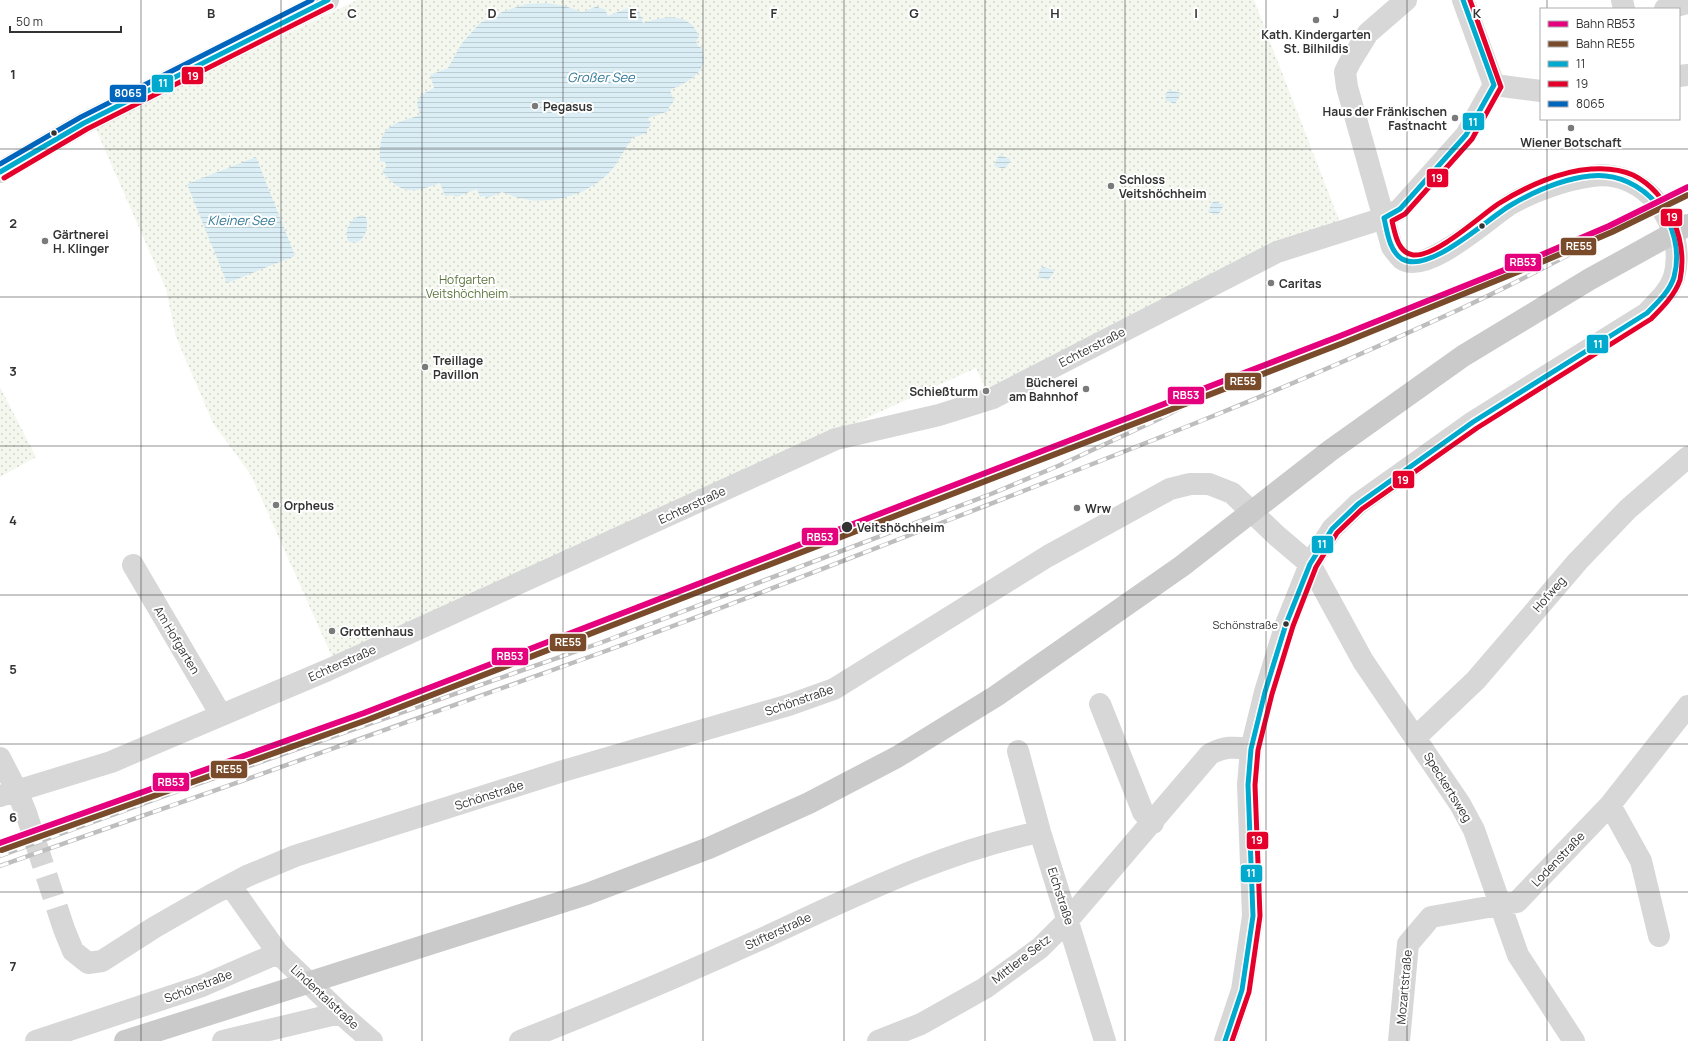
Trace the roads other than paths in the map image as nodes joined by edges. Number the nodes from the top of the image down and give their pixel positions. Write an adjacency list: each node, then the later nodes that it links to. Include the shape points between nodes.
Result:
1 (328, 0): 8 (street, via 84,123)
2 (1406, 0): 9 (street, via 1368,33 1345,72)
3 (1463, 0): 6 (street)
4 (1688, 3): 5 (street)
5 (1670, 8)
6 (1494, 85): 7 (street); 9 (street, Echterstraße, via 1466,135 1400,209)
7 (1540, 91)
8 (0, 172)
9 (1384, 218): 12 (street, via 1392,247 1403,260 1417,262 1437,257 1510,204 1575,179 1593,175 1612,175 1633,183 1648,192 1659,203 1674,229 1678,254 1674,276 1667,292 1647,313 1474,422 1358,504 1332,530); 16 (street, Echterstraße, via 1277,252 993,398 939,415 836,439 328,670)
10 (1688, 225): 34 (main road, via 1590,279 1463,356 1331,450 1182,566 996,696 897,757 809,803 709,848 587,894)
11 (1688, 457): 17 (street, Hofweg, via 1628,509 1578,562 1476,680)
12 (1310, 564): 17 (street, Speckertsweg, via 1363,660); 18 (street, via 1286,624); 26 (street, Schönstraße, via 1276,536 1232,493 1209,484 1190,484 1170,489 1048,556 834,689 295,856)
13 (133, 565): 16 (street, Am Hofgarten)
14 (1100, 704): 24 (street, via 1143,812)
15 (1688, 706): 22 (street, Lodenstraße)
16 (221, 715): 21 (street, Echterstraße, via 111,762)
17 (1416, 737): 27 (street, Speckertsweg, via 1474,830)
18 (1251, 748): 24 (street, Mittlere Setz, via 1233,746 1210,754); 40 (street, via 1248,785 1253,916 1242,990)
19 (1018, 751): 25 (street, Eichstraße)
20 (0, 758): 21 (street)
21 (8, 793): 23 (street)
22 (1610, 805): 27 (street, Lodenstraße, via 1517,902); 30 (street, via 1640,861)
23 (26, 813)
24 (1153, 823): 28 (street, Mittlere Setz)
25 (1040, 832): 28 (street, Eichstraße); 37 (street, Stifterstraße, via 1005,839 924,866 608,1006)
26 (230, 885): 29 (street, Schönstraße, via 155,927 102,961 88,963 73,951); 31 (street)
27 (1501, 905): 41 (street, Mozartstraße, via 1431,917 1408,944); 42 (street, Speckertsweg, via 1518,955)
28 (1068, 920): 38 (street, Mittlere Setz, via 1040,948 984,988 921,1024); 39 (street, Eichstraße)
29 (64, 930)
30 (1658, 936)
31 (278, 953): 32 (street, Lindentalstraße); 33 (street, Schönstraße, via 202,986)
32 (340, 1013): 35 (street); 36 (street, Lindentalstraße)
33 (36, 1041)
34 (124, 1041)
35 (223, 1041)
36 (372, 1041)
37 (520, 1041)
38 (878, 1041)
39 (1105, 1041)
40 (1225, 1041)
41 (1399, 1041)
42 (1574, 1041)

